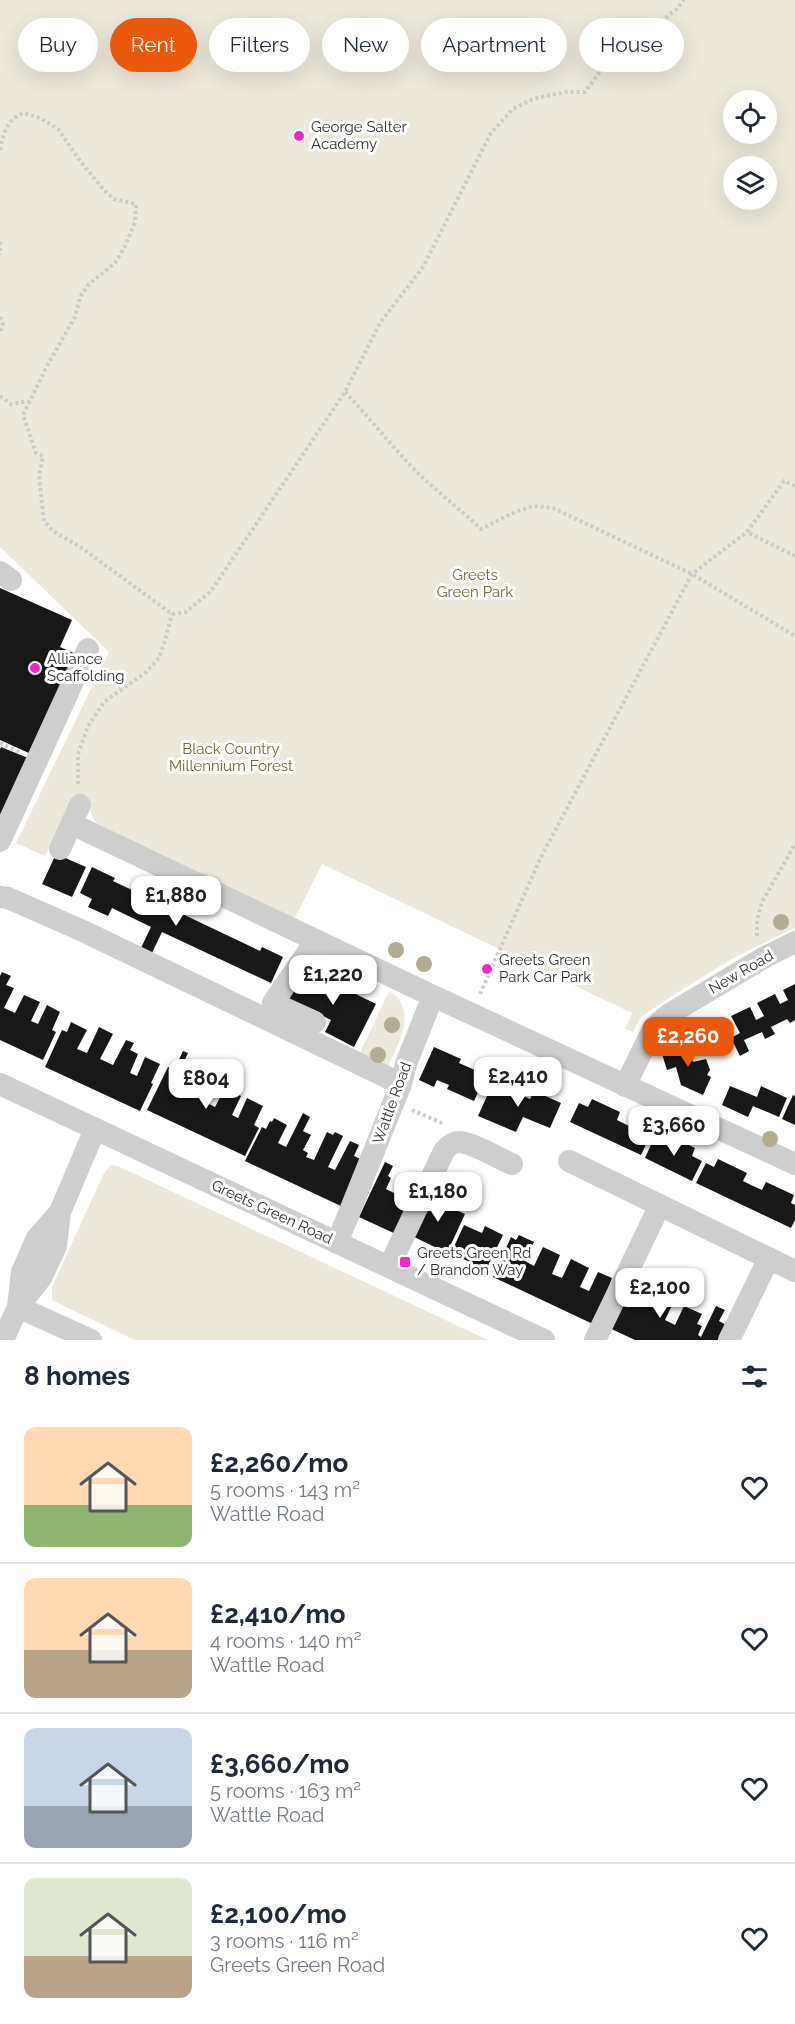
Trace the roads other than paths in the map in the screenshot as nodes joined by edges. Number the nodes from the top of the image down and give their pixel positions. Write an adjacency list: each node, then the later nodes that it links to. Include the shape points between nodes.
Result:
1 (88, 649): 2 (street, via 67,684)
2 (0, 841)
3 (60, 849): 5 (street, via 76,814)
4 (0, 897): 10 (street, via 83,931)
5 (316, 940): 7 (street); 8 (street, via 273,1003)
6 (795, 942): 11 (street, New Road, via 661,1021 654,1027)
7 (433, 996): 10 (street, Wattle Road); 11 (street)
8 (315, 1022)
9 (0, 1084): 12 (street, Greets Green Road)
10 (401, 1084): 17 (street, Wattle Road)
11 (625, 1086): 15 (street)
12 (95, 1130): 17 (street, Greets Green Road); 21 (street, via 60,1212 56,1246 41,1278)
13 (569, 1161): 16 (street)
14 (512, 1164): 19 (street, via 469,1144 451,1144 444,1151)
15 (795, 1164)
16 (660, 1205): 18 (street); 25 (street)
17 (337, 1243): 19 (street, Greets Green Road)
18 (769, 1258): 20 (street); 26 (street)
19 (389, 1267): 24 (street, Greets Green Road)
20 (795, 1271)
21 (18, 1307): 22 (street); 23 (street)
22 (3, 1340)
23 (91, 1340)
24 (544, 1340)
25 (595, 1340)
26 (729, 1340)

